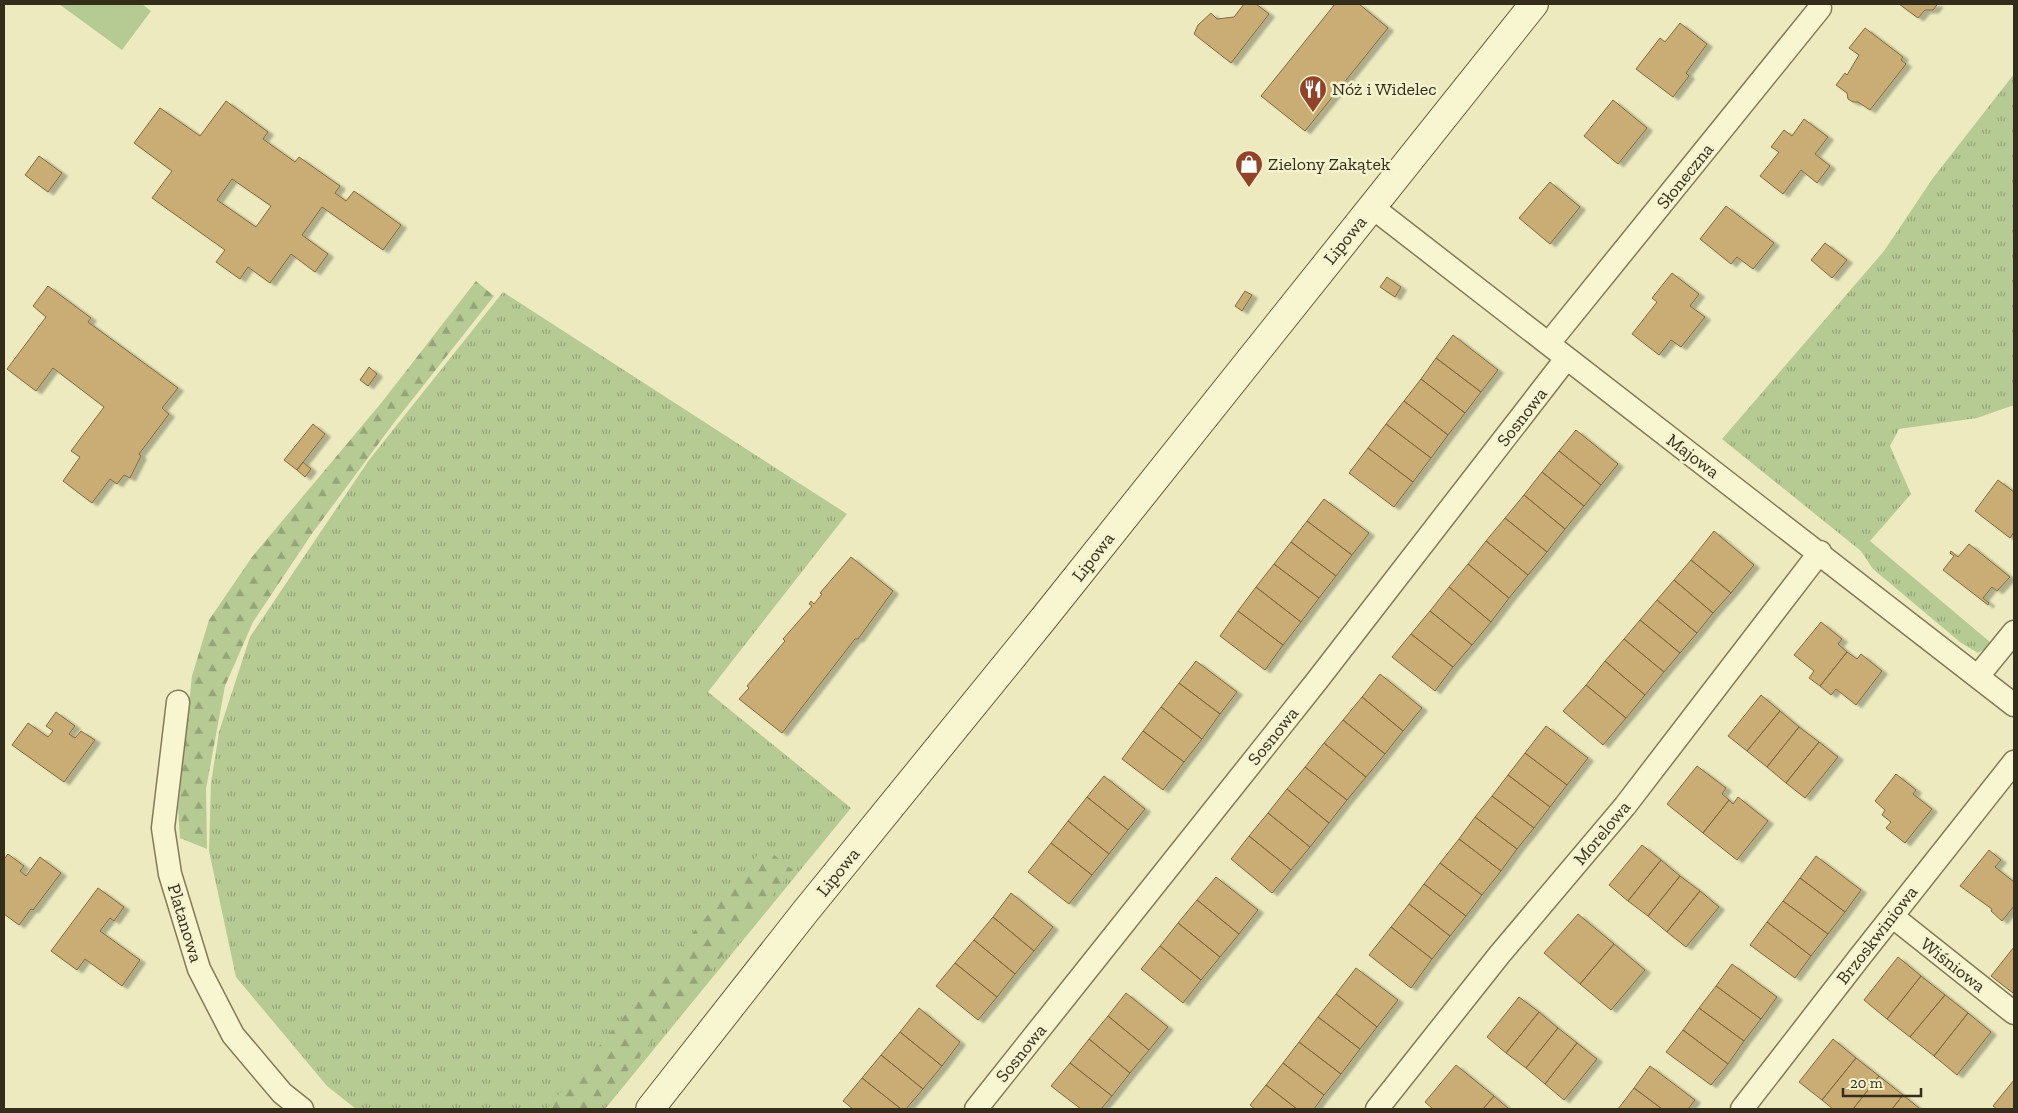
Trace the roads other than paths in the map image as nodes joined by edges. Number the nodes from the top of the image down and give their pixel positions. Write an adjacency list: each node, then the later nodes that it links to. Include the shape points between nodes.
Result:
1 (1534, 4): 3 (street, Lipowa)
2 (1820, 8): 4 (street, Słoneczna)
3 (1372, 208): 4 (street, Majowa); 15 (street, Lipowa)
4 (1549, 344): 5 (street, Majowa)
5 (1566, 359): 6 (street, Majowa); 16 (street, Sosnowa, via 1316,682)
6 (1820, 552): 8 (street, Majowa); 17 (street, Morelowa, via 1625,806 1500,954)
7 (2014, 632): 8 (street)
8 (1978, 676): 10 (street, Majowa)
9 (178, 702): 14 (street, Platanowa, via 163,828 170,874 199,969 232,1035 282,1093)
10 (2014, 704)
11 (2014, 762): 12 (street, Brzoskwiniowa)
12 (1892, 916): 13 (street, Wiśniowa); 18 (street, Brzoskwiniowa)
13 (2014, 1014)
14 (302, 1109)
15 (650, 1109)
16 (976, 1109)
17 (1378, 1109)
18 (1742, 1109)

